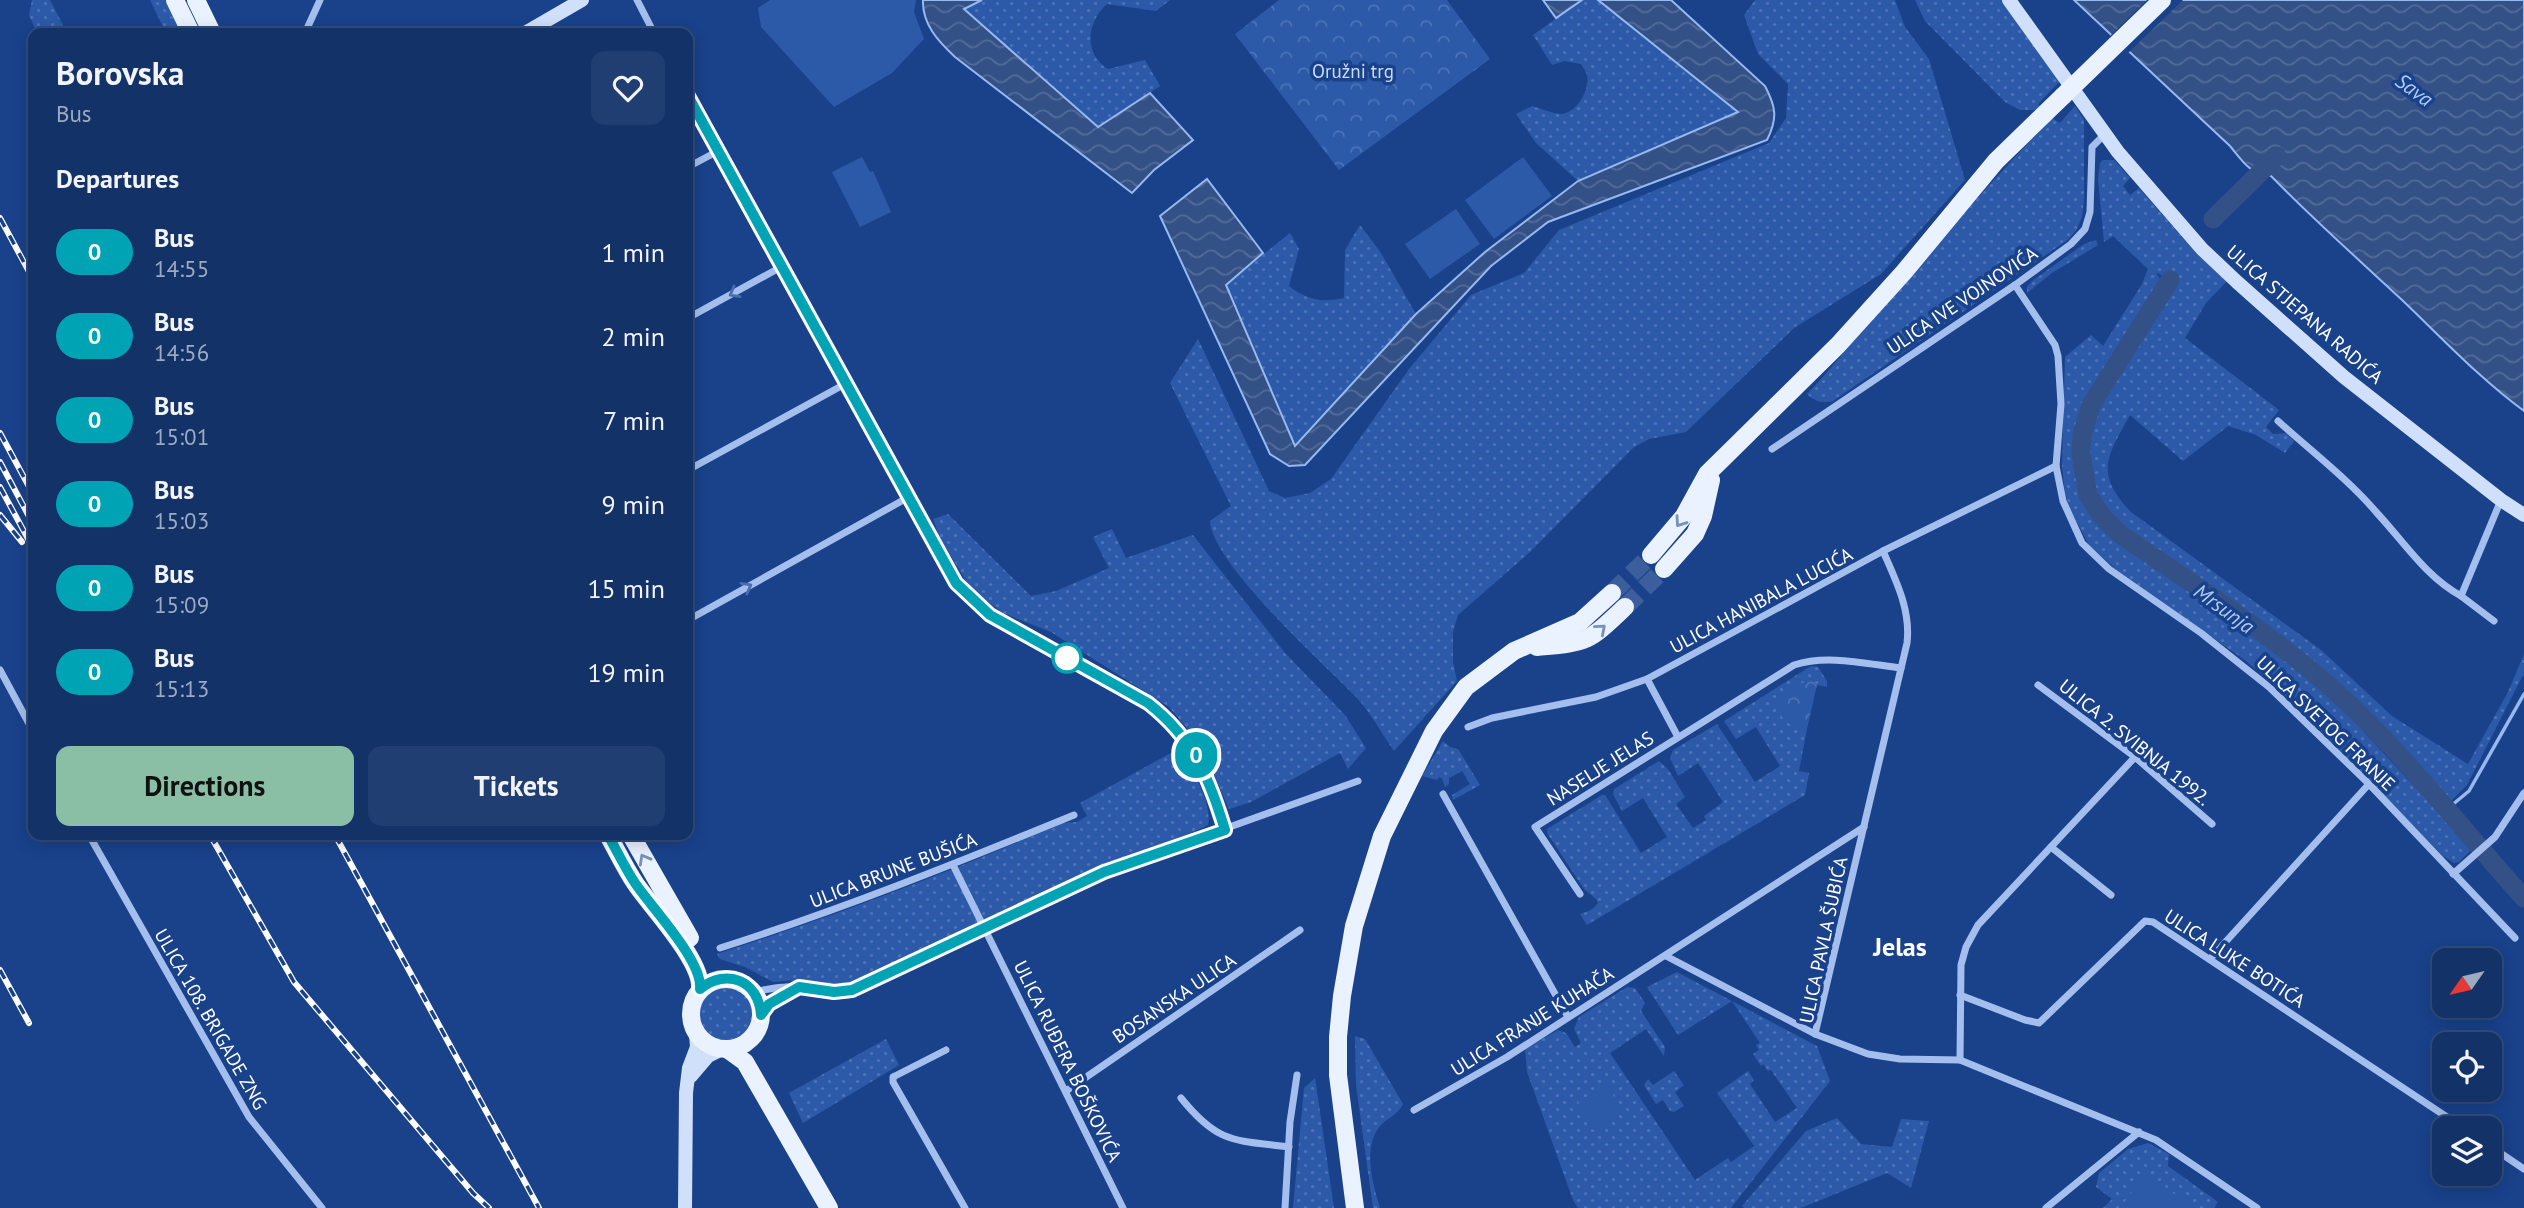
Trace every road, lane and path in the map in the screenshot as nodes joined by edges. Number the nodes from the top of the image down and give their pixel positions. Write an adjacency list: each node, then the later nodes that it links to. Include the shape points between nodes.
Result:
1 (175, 0): 10 (main road)
2 (196, 0): 11 (main road)
3 (320, 0): 12 (street)
4 (582, 0): 9 (main road)
5 (595, 0): 9 (main road)
6 (635, 0): 14 (street)
7 (2009, 0): 16 (main road, ULICA STJEPANA RADIĆA)
8 (2162, 0): 25 (main road, bridge, via 1996,161 1838,345)
9 (553, 18): 13 (main road)
10 (189, 28)
11 (210, 28)
12 (307, 28)
13 (534, 28)
14 (651, 28)
15 (693, 105): 17 (street)
16 (2104, 135): 20 (street, ULICA IVE VOJNOVIĆA, via 2092,147 2090,212 2085,229); 29 (main road, ULICA STJEPANA RADIĆA, via 2237,282 2344,377)
17 (718, 150): 18 (street); 19 (street)
18 (693, 164)
19 (781, 267): 21 (street, one-way to 21); 22 (street)
20 (2015, 285): 24 (street, ULICA IVE VOJNOVIĆA); 26 (street, ULICA SVETOG FRANJE, via 2058,356 2061,404)
21 (693, 315)
22 (845, 384): 27 (street); 28 (street)
23 (2278, 421): 35 (street, via 2343,478 2440,585)
24 (1772, 449)
25 (1721, 461): 32 (main road, one-way to 32, via 1704,478 1679,524); 33 (main road, via 1695,534)
26 (2056, 466): 31 (street, ULICA HANIBALA LUCIĆA); 49 (street, ULICA SVETOG FRANJE, via 2063,501 2092,554 2236,659 2315,729)
27 (693, 467)
28 (907, 498): 37 (street, one-way to 28); 55 (street, via 956,583 976,604 1148,703 1178,729 1196,755)
29 (2501, 500): 30 (main road, ULICA STJEPANA RADIĆA); 35 (street)
30 (2524, 514)
31 (1883, 551): 40 (street, ULICA PAVLA ŠUBIĆA, via 1905,604 1909,627); 42 (street, ULICA HANIBALA LUCIĆA)
32 (1651, 555)
33 (1664, 569)
34 (1612, 593): 39 (main road, via 1580,622)
35 (2461, 596): 38 (street)
36 (1625, 607): 39 (main road, one-way to 36, via 1584,641)
37 (693, 617)
38 (2494, 621)
39 (1520, 649): 100 (main road, via 1475,678 1445,714 1400,795 1370,871 1346,965 1338,1037 1338,1075)
40 (1901, 668): 46 (street, NASELJE JELAS, via 1808,660); 54 (street, ULICA PAVLA ŠUBIĆA)
41 (0, 670): 44 (street)
42 (1647, 678): 45 (street, ULICA HANIBALA LUCIĆA, via 1596,697); 46 (street, NASELJE JELAS)
43 (2038, 685): 47 (street, ULICA 2. SVIBNJA 1992.)
44 (28, 722)
45 (1468, 727)
46 (1678, 737): 62 (street, NASELJE JELAS, via 1535,827)
47 (2135, 757): 53 (street, ULICA 2. SVIBNJA 1992.); 59 (street)
48 (1358, 781): 55 (street)
49 (2369, 785): 61 (street, ULICA SVETOG FRANJE); 69 (street)
50 (2524, 793): 61 (street, via 2495,837)
51 (1443, 794): 76 (street)
52 (1074, 815): 60 (street, ULICA BRUNE BUŠIĆA)
53 (2212, 824)
54 (1864, 827): 68 (street, ULICA FRANJE KUHAČA); 78 (street, ULICA PAVLA ŠUBIĆA)
55 (1225, 830): 64 (street, via 1104,872)
56 (92, 840): 94 (street, ULICA 108. BRIGADE ZNG, via 249,1117)
57 (611, 840): 72 (main road, via 634,882 693,963)
58 (634, 840): 70 (main road, one-way to 58, via 707,966)
59 (2051, 847): 63 (street); 74 (street, via 1978,925 1961,965)
60 (953, 865): 64 (street, ULICA RUĐERA BOŠKOVIĆA); 67 (street, ULICA BRUNE BUŠIĆA)
61 (2453, 874): 66 (street, ULICA SVETOG FRANJE)
62 (1580, 894)
63 (2112, 895)
64 (984, 927): 71 (street, via 852,990); 85 (street, ULICA RUĐERA BOŠKOVIĆA)
65 (1300, 930): 85 (street, BOSANSKA ULICA)
66 (2515, 938)
67 (720, 948)
68 (1666, 956): 76 (street, ULICA FRANJE KUHAČA); 78 (street)
69 (2210, 959): 74 (street, ULICA LUKE BOTIĆA, via 2153,922 2144,921 2039,1023); 88 (street, ULICA LUKE BOTIĆA)
70 (722, 978): 72 (main road); 73 (main road)
71 (799, 987): 73 (street); 75 (street, via 769,1004)
72 (700, 989): 77 (main road, via 690,1010)
73 (752, 990): 75 (main road)
74 (1961, 995): 82 (street)
75 (761, 1015): 79 (main road)
76 (1568, 1017): 87 (street, ULICA FRANJE KUHAČA)
77 (696, 1034): 80 (main road); 84 (main road)
78 (1815, 1034): 82 (street, ULICA PAVLA ŠUBIĆA, via 1868,1054)
79 (752, 1038): 80 (main road); 93 (main road, via 754,1057)
80 (725, 1049): 84 (main road, via 704,1059); 93 (main road, via 745,1062)
81 (946, 1050): 97 (street, via 893,1077 893,1082)
82 (1960, 1060): 89 (street, ULICA PAVLA ŠUBIĆA)
83 (1297, 1075): 90 (street)
84 (688, 1080): 95 (main road)
85 (1066, 1091): 98 (street, ULICA RUĐERA BOŠKOVIĆA)
86 (1181, 1098): 90 (street, via 1202,1123 1224,1137)
87 (1414, 1110)
88 (2446, 1116)
89 (2138, 1132): 101 (street); 102 (street, ULICA PAVLA ŠUBIĆA)
90 (1289, 1147): 99 (street)
91 (2502, 1154): 92 (street)
92 (2524, 1169)
93 (812, 1176): 96 (main road)
94 (322, 1208)
95 (685, 1208)
96 (829, 1208)
97 (965, 1208)
98 (1123, 1208)
99 (1286, 1208)
100 (1355, 1208)
101 (2046, 1208)
102 (2257, 1208)

